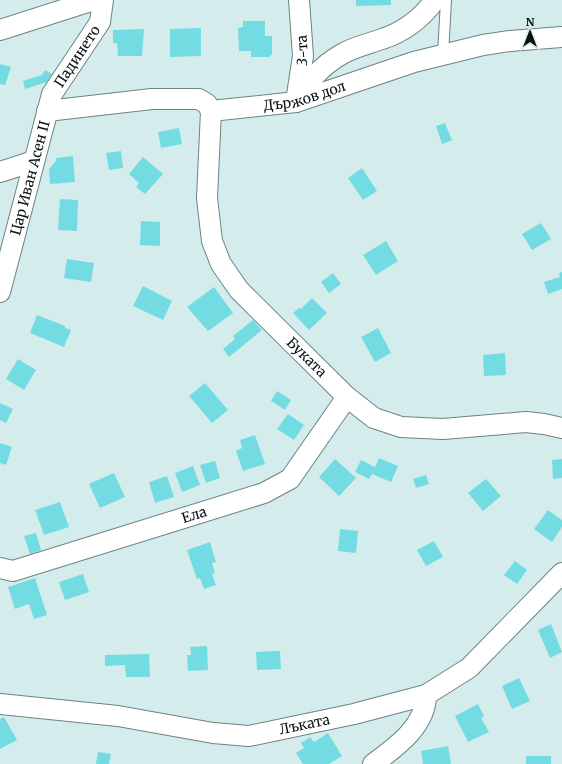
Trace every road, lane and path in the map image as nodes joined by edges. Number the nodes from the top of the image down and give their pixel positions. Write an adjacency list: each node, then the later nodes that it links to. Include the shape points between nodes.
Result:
1 (94, 0): 6 (street)
2 (103, 0): 10 (street, Падинето, via 100,22 52,94)
3 (298, 0): 9 (street, 3-та, via 303,56)
4 (435, 0): 9 (street, via 420,18 406,27 343,54 325,65 312,77)
5 (446, 0): 8 (lane)
6 (0, 30)
7 (562, 37): 8 (street, Държов дол, via 510,41)
8 (443, 55): 9 (street, Държов дол, via 408,64)
9 (296, 102): 11 (street, Държов дол)
10 (47, 111): 11 (street, via 152,99 199,99 207,104); 12 (street, Цар Иван Асен II)
11 (211, 111): 15 (street, Буката, via 207,198 212,241 221,264 239,290)
12 (34, 161): 13 (street); 14 (street, Цар Иван Асен II)
13 (0, 172)
14 (0, 292)
15 (347, 397): 16 (street, Буката, via 374,418 402,427 443,429 526,422); 17 (street, Ела, via 290,479 264,492 13,571)
16 (562, 428)
17 (0, 568)
18 (562, 573): 19 (street, Лъката, via 469,668)
19 (426, 695): 20 (street, Лъката, via 354,714 249,736 213,733 118,716); 21 (street, via 422,715 400,744)
20 (0, 704)
21 (374, 764)

